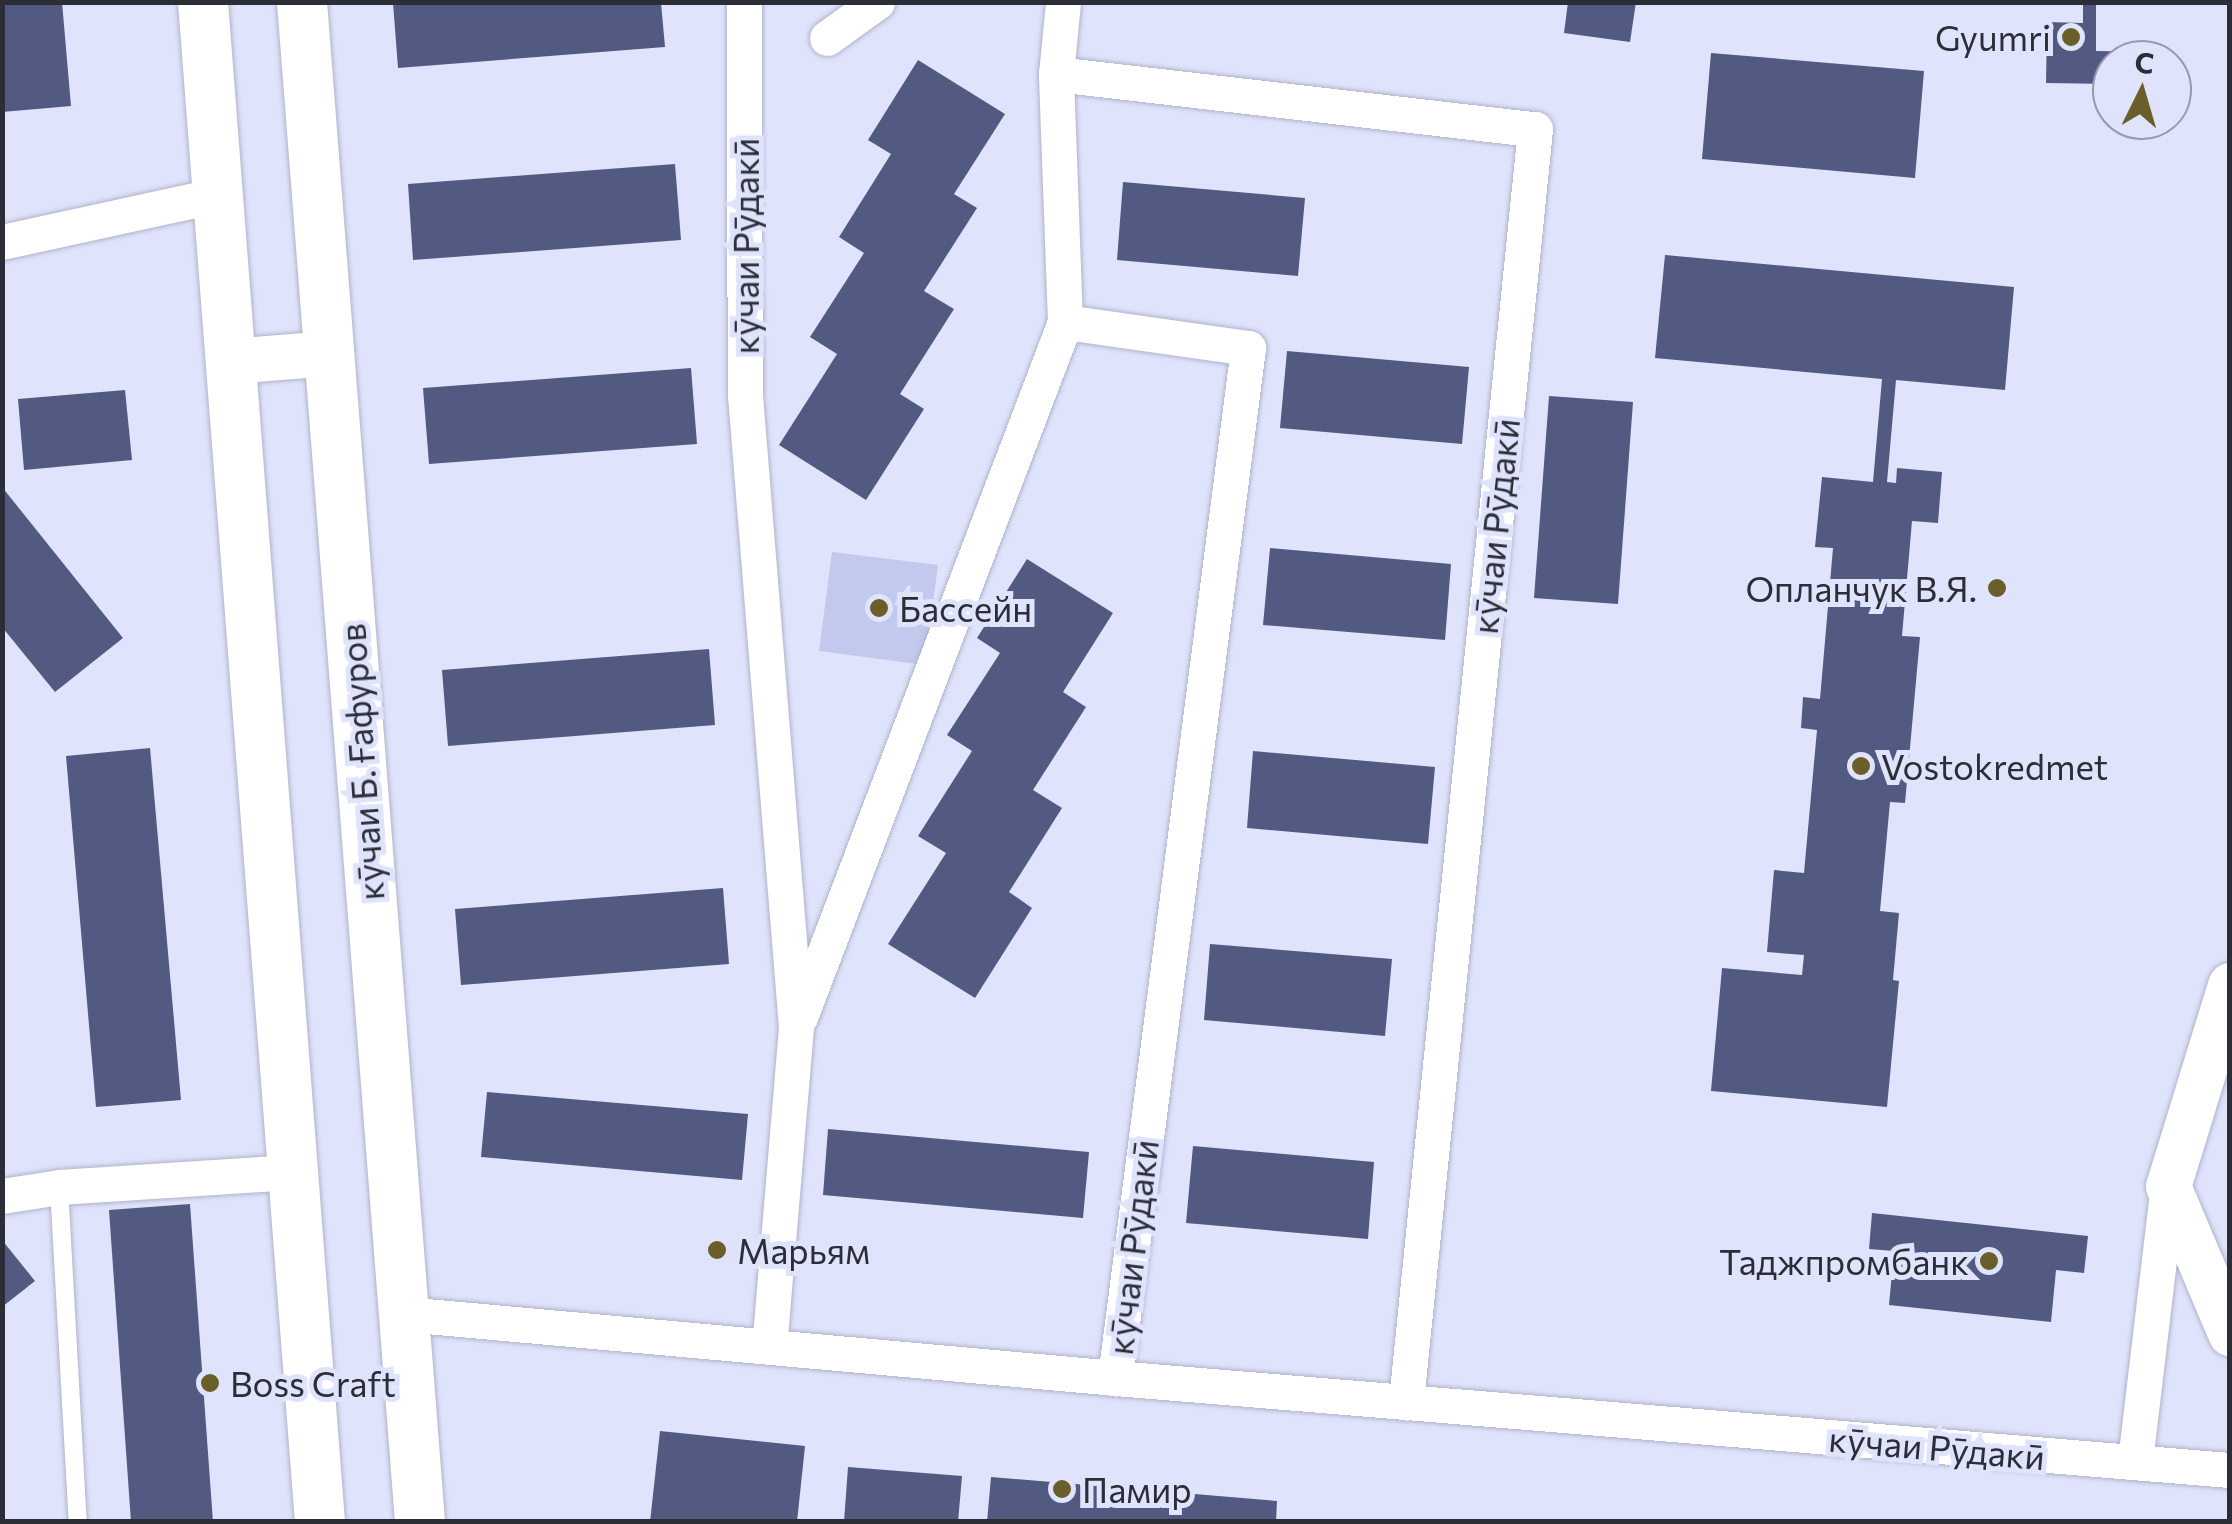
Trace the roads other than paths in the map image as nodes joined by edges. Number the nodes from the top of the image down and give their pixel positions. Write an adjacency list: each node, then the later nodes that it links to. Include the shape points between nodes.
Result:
1 (203, 2): 8 (main road)
2 (302, 2): 11 (main road, кӯчаи Б. Ғафуров)
3 (744, 2): 14 (street, кӯчаи Рӯдакӣ, via 745,395)
4 (877, 2): 6 (street)
5 (1063, 2): 7 (street, кӯчаи Рӯдакӣ)
6 (827, 38)
7 (1056, 74): 10 (street, кӯчаи Рӯдакӣ); 23 (street, кӯчаи Рӯдакӣ, via 1534,129)
8 (218, 195): 9 (street); 12 (main road)
9 (2, 242)
10 (1064, 322): 14 (street, кӯчаи Рӯдакӣ); 22 (street, кӯчаи Рӯдакӣ, via 1248,348)
11 (330, 353): 12 (street); 19 (main road, кӯчаи Б. Ғафуров)
12 (230, 361): 15 (main road)
13 (2230, 985): 16 (street)
14 (796, 1027): 21 (street, кӯчаи Рӯдакӣ)
15 (292, 1172): 17 (street); 27 (main road)
16 (2168, 1186): 20 (street); 24 (street)
17 (59, 1187): 18 (street); 26 (lane)
18 (2, 1196)
19 (404, 1314): 21 (street, кӯчаи Рӯдакӣ); 28 (main road, кӯчаи Б. Ғафуров)
20 (2230, 1333)
21 (769, 1346): 22 (street, кӯчаи Рӯдакӣ)
22 (1116, 1378): 23 (street, кӯчаи Рӯдакӣ)
23 (1406, 1402): 24 (street, кӯчаи Рӯдакӣ)
24 (2135, 1461): 25 (street, кӯчаи Рӯдакӣ)
25 (2230, 1470)
26 (78, 1522)
27 (320, 1522)
28 (420, 1522)

